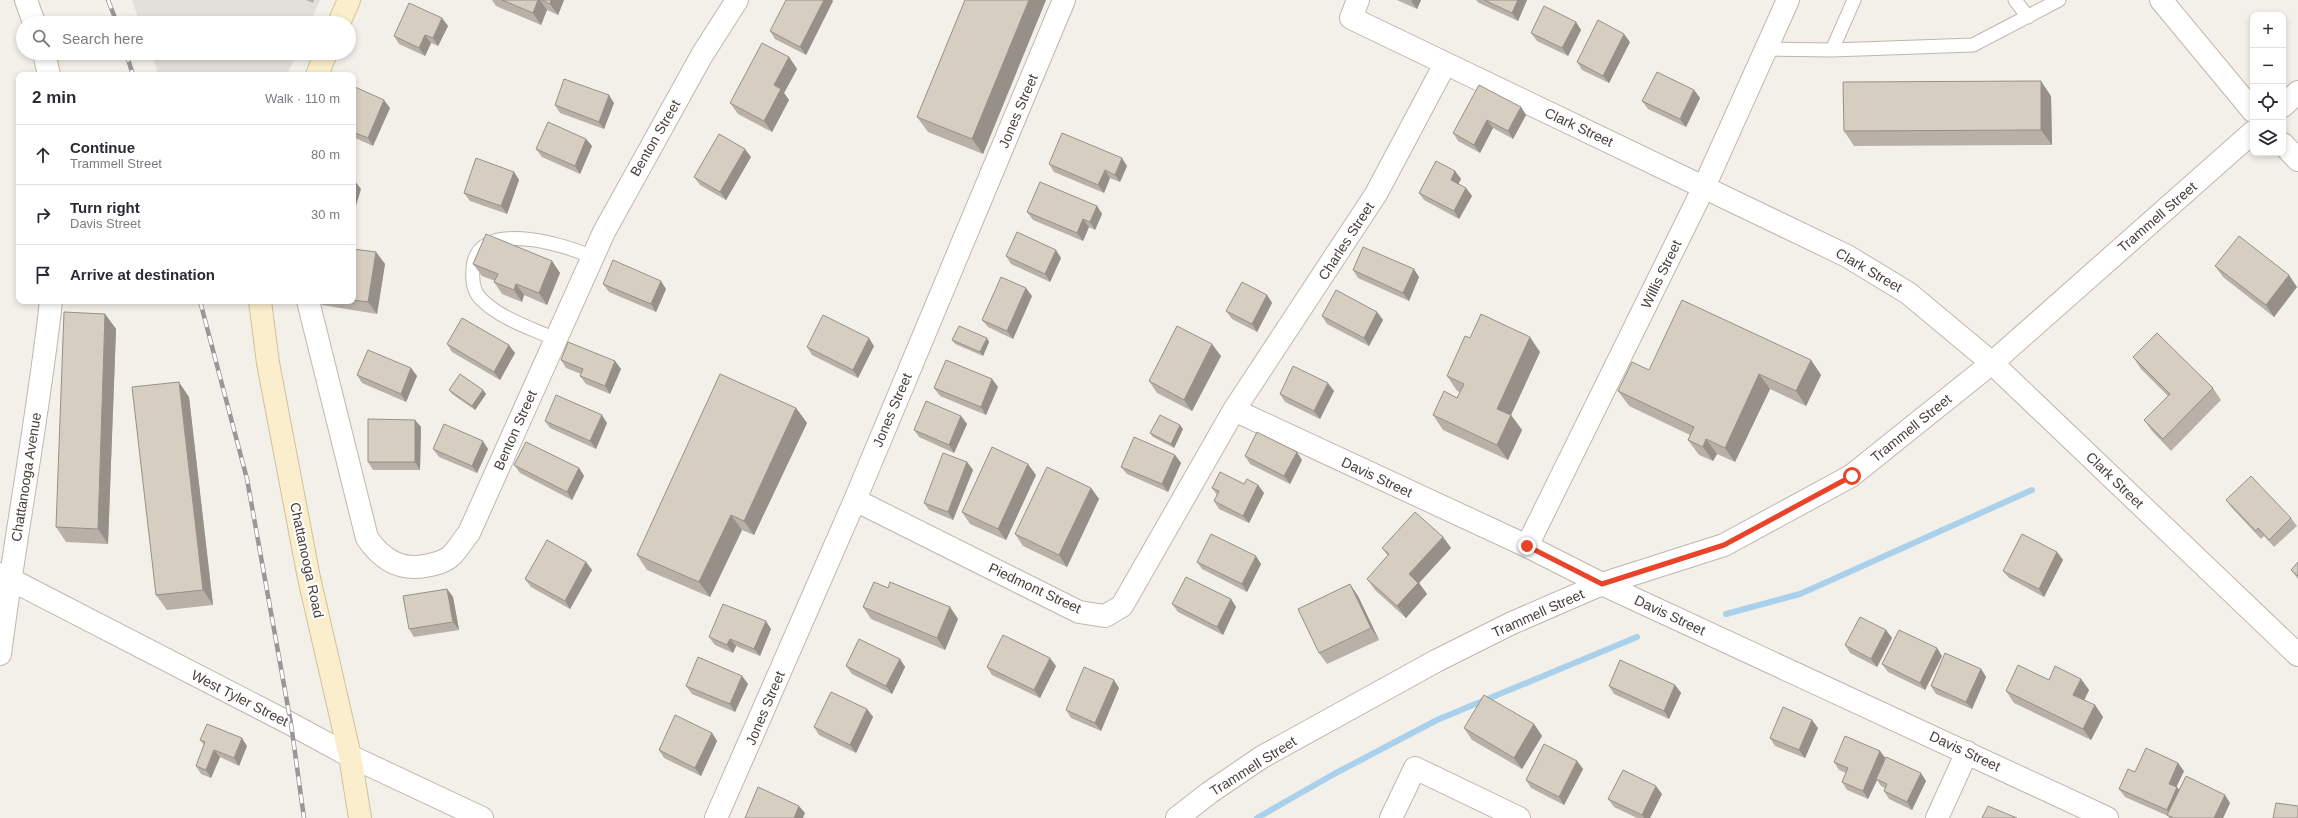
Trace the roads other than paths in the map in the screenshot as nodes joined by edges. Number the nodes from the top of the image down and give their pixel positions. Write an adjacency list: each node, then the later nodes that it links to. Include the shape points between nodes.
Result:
1 (26, 0): 11 (street)
2 (349, 0): 12 (main road)
3 (737, 0): 28 (street, Benton Street, via 702,55 629,184)
4 (1064, 0): 35 (street, Jones Street)
5 (1788, 0): 14 (street, Willis Street)
6 (1854, 0): 15 (lane)
7 (2015, 0): 13 (lane)
8 (2059, 0): 13 (lane)
9 (2161, 0): 23 (street)
10 (1354, 9): 18 (street, Clark Street)
11 (32, 16)
12 (342, 16)
13 (2028, 17): 15 (lane, via 1972,45)
14 (1766, 49): 15 (lane); 27 (street, Willis Street)
15 (1832, 50)
16 (46, 60): 19 (street)
17 (323, 60): 20 (main road)
18 (1445, 64): 27 (street, Clark Street); 34 (street, Charles Street, via 1376,194)
19 (48, 72)
20 (318, 72)
21 (2298, 92): 22 (street)
22 (2286, 103)
23 (2250, 107)
24 (2250, 135): 33 (street, Trammell Street)
25 (2286, 147): 26 (street)
26 (2298, 160)
27 (1704, 187): 33 (street, Clark Street, via 1847,256 1901,289); 36 (street, Willis Street)
28 (592, 257): 32 (street, Benton Street); 32 (lane, via 578,250 528,238 500,238 482,248 473,263 472,285 482,300 502,314)
29 (51, 304): 37 (street, Chattanooga Avenue, via 44,365)
30 (260, 304): 42 (main road, Chattanooga Road, via 268,363 309,578)
31 (309, 304): 32 (street, Benton Street, via 367,538 376,552 388,561 403,566 418,568 442,562 452,555 469,533)
32 (555, 339)
33 (1992, 363): 38 (street, Trammell Street, via 1852,476 1724,545); 40 (street, Clark Street)
34 (1234, 410): 35 (street, Piedmont Street, via 1122,606 1105,616 1079,612); 36 (street, Davis Street)
35 (855, 500): 45 (street, Jones Street)
36 (1527, 546): 38 (street, Davis Street)
37 (5, 576): 39 (street, Chattanooga Avenue); 42 (street, West Tyler Street)
38 (1602, 584): 41 (street, Davis Street); 46 (street, Trammell Street, via 1512,623 1339,714 1262,757)
39 (0, 654)
40 (2298, 655)
41 (1967, 752): 49 (street); 50 (street, Davis Street)
42 (350, 756): 43 (main road, Chattanooga Road); 44 (street, West Tyler Street)
43 (360, 818)
44 (482, 818)
45 (716, 818)
46 (1177, 818)
47 (1391, 818): 48 (street, via 1415,768)
48 (1519, 818)
49 (1937, 818)
50 (2108, 818)

